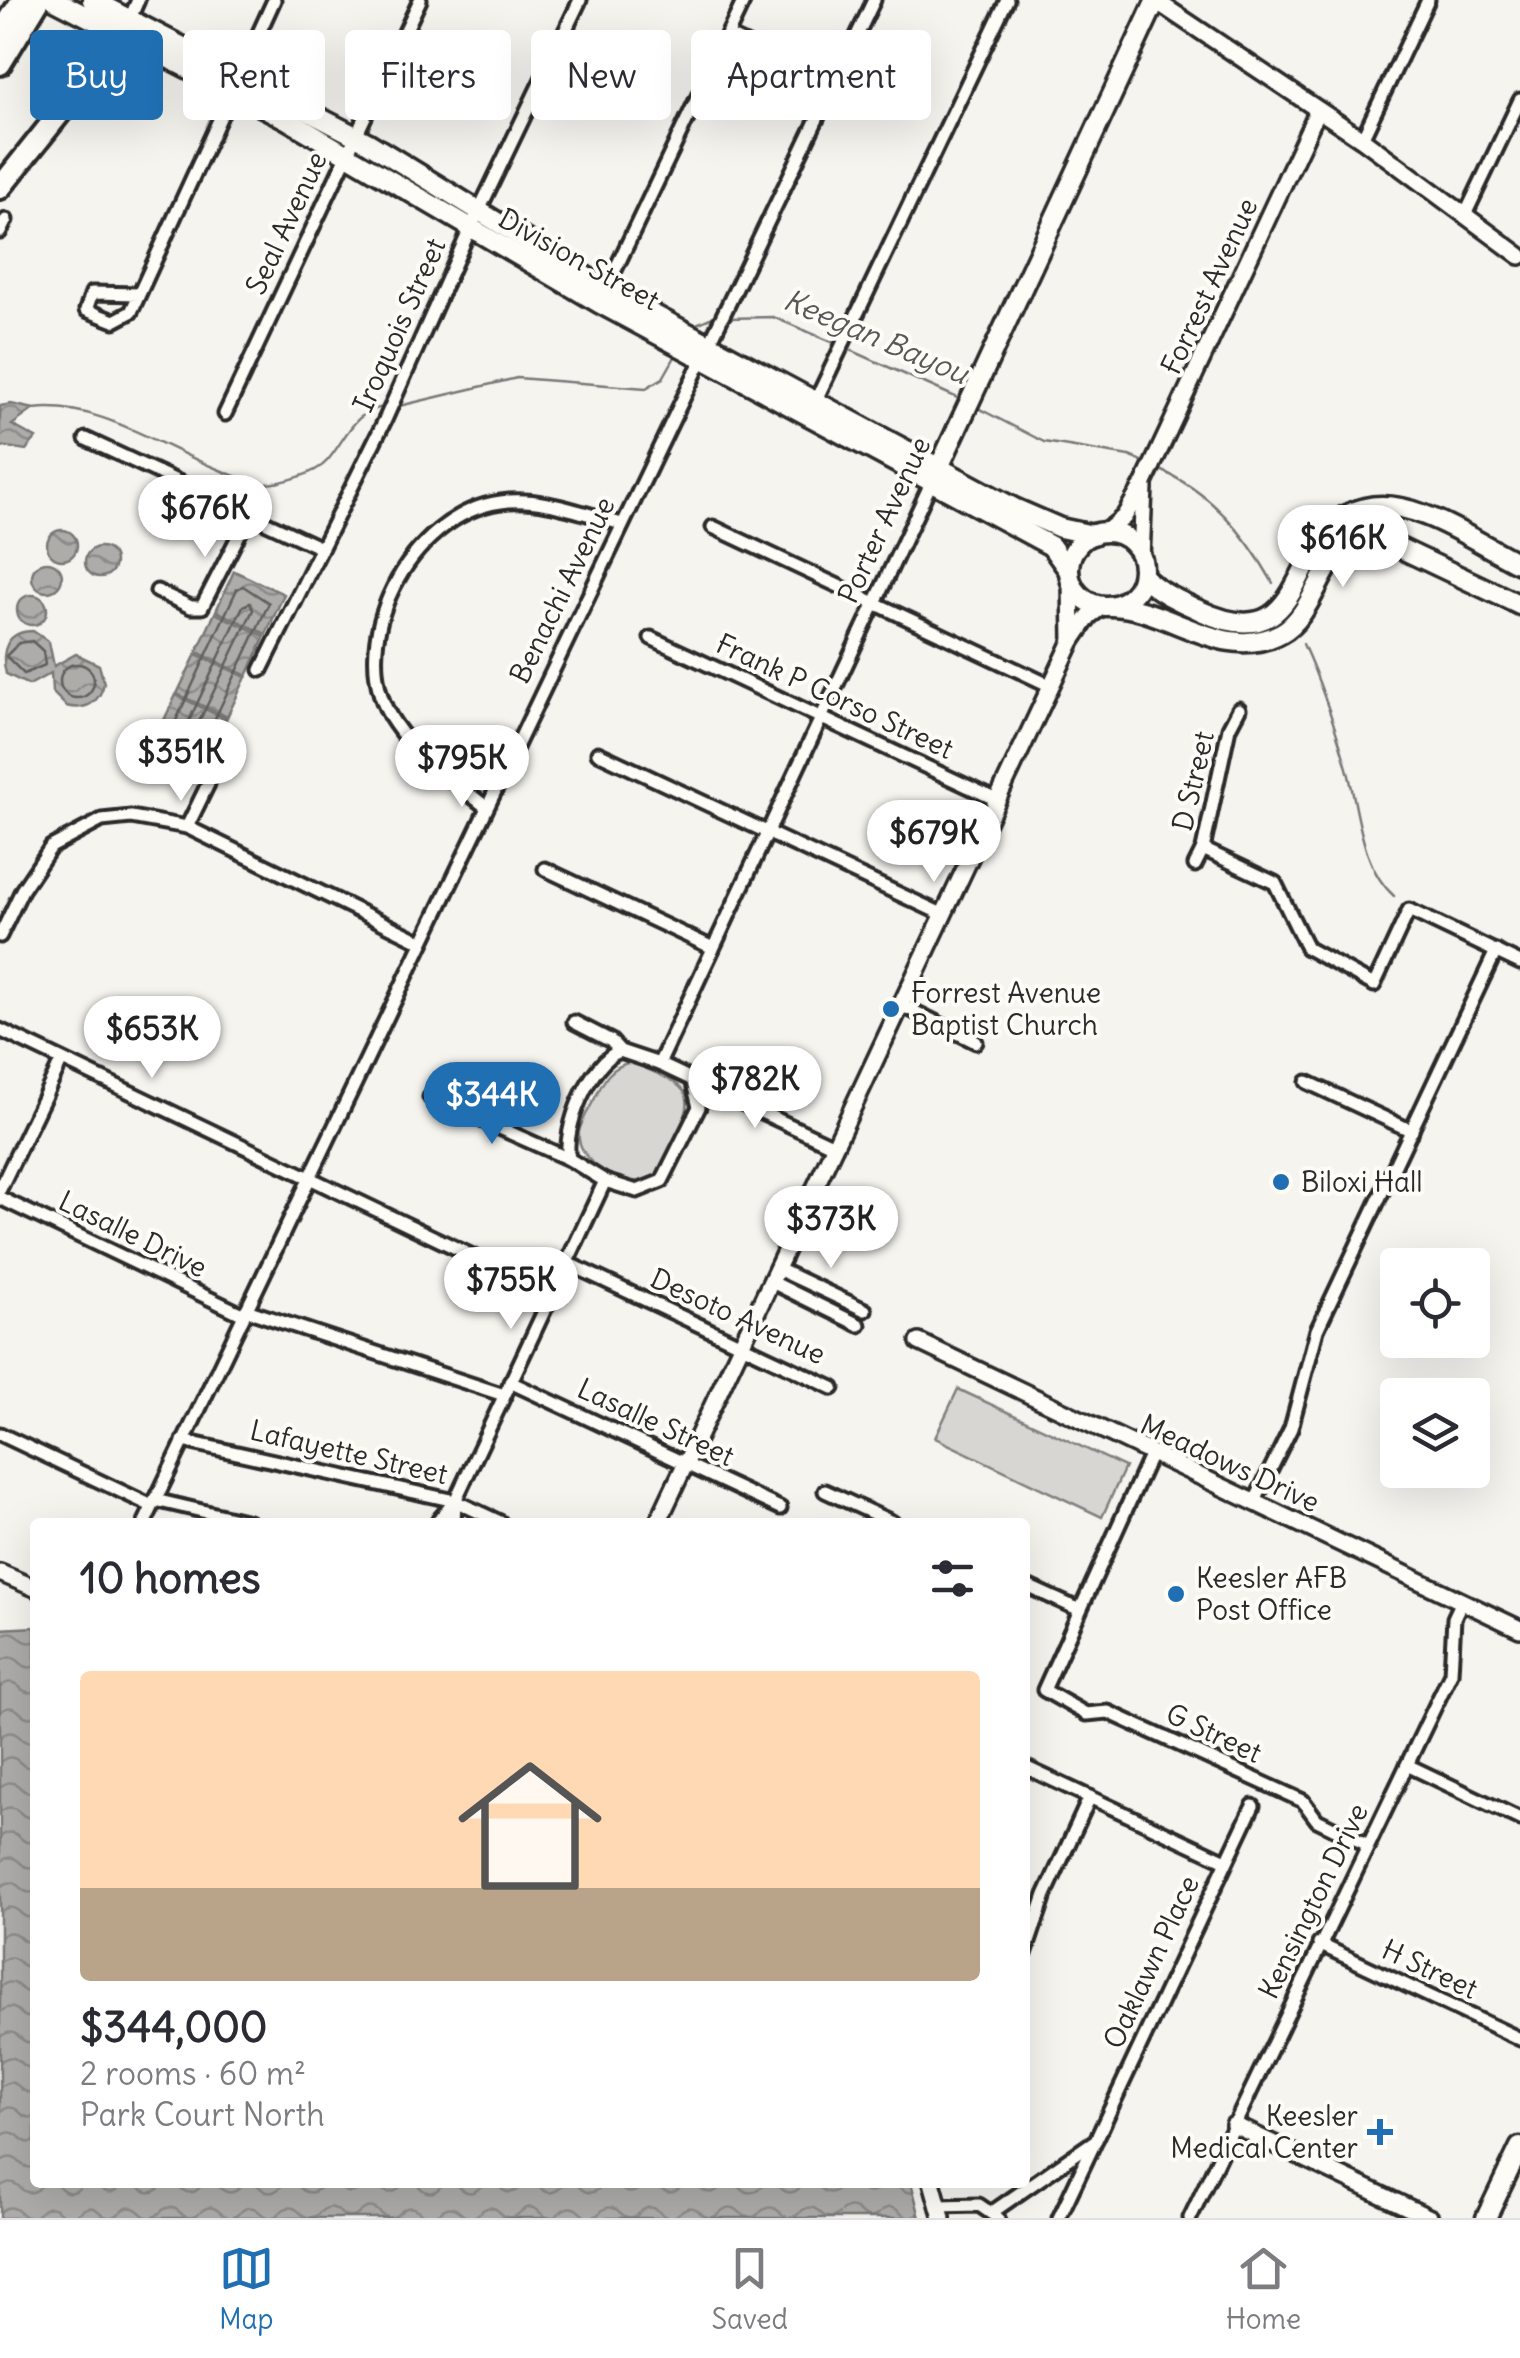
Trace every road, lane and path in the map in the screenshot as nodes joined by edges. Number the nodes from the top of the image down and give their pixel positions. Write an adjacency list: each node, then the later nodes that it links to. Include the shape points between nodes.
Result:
1 (22, 0): 18 (highway)
2 (39, 0): 20 (highway)
3 (55, 0): 14 (main road, Division Street)
4 (92, 0): 14 (main road, Division Street)
5 (138, 0): 14 (street)
6 (274, 0): 15 (street)
7 (420, 0): 28 (street, Seal Avenue)
8 (580, 0): 30 (street, Iroquois Street)
9 (744, 0): 16 (street)
10 (874, 0): 17 (street, Benachi Avenue)
11 (1007, 0): 37 (street)
12 (1156, 0): 22 (street); 41 (main road, Porter Avenue)
13 (1428, 0): 27 (street)
14 (126, 27): 19 (main road, Division Street); 29 (highway)
15 (260, 30)
16 (729, 30)
17 (860, 30)
18 (0, 36)
19 (183, 56)
20 (0, 64)
21 (1520, 100): 31 (street)
22 (1318, 110): 27 (street); 40 (street, Forrest Avenue)
23 (691, 111): 34 (street)
24 (219, 120): 35 (street)
25 (305, 120): 28 (main road, Division Street)
26 (817, 120): 36 (street, Benachi Avenue, via 728,307)
27 (1362, 140): 31 (street)
28 (350, 144): 30 (main road, Division Street); 32 (main road, Division Street); 38 (street, Seal Avenue)
29 (0, 188)
30 (479, 211): 32 (street, Iroquois Street); 34 (main road, Division Street)
31 (1466, 213): 33 (street)
32 (470, 229): 36 (main road, Division Street); 46 (street, Iroquois Street)
33 (1520, 256)
34 (606, 289): 36 (main road, Division Street)
35 (138, 294)
36 (695, 341): 37 (main road, Division Street); 41 (main road, Division Street); 43 (street, Benachi Avenue)
37 (816, 400): 41 (main road, Division Street)
38 (225, 414)
39 (86, 440): 42 (street)
40 (1150, 471): 45 (street, Forrest Avenue, via 1124,517); 48 (street, Forrest Avenue)
41 (936, 474): 45 (main road, Division Street, via 1044,522); 49 (main road, Division Street, via 1051,546); 51 (street, Porter Avenue)
42 (248, 517): 46 (street); 50 (street, via 202,607)
43 (622, 524): 63 (street, Benachi Avenue); 63 (street, via 519,501 474,508 437,532 395,584 375,661 384,703 413,745)
44 (713, 527): 51 (street)
45 (1100, 534): 48 (main road, via 1128,540); 49 (main road, via 1076,549)
46 (320, 548): 56 (street, Iroquois Street)
47 (1520, 564): 48 (main road, via 1403,508 1362,508 1321,538 1278,612 1247,624 1168,595)
48 (1142, 566): 53 (main road, via 1132,596)
49 (1070, 576): 53 (main road, via 1084,598); 55 (street)
50 (157, 590)
51 (876, 603): 57 (street); 59 (street, Porter Avenue)
52 (1520, 605): 53 (main road, via 1367,537 1339,550 1309,604 1280,634 1240,643 1147,609)
53 (1107, 606): 55 (street, via 1089,616)
54 (651, 638): 59 (street, Frank P Corso Street)
55 (1072, 642): 57 (street)
56 (261, 670)
57 (1051, 686): 62 (street)
58 (1239, 708): 66 (street, D Street)
59 (821, 717): 62 (street, Frank P Corso Street); 65 (street, Porter Avenue)
60 (598, 752): 65 (street)
61 (208, 784): 64 (street)
62 (997, 800): 69 (street)
63 (486, 807): 71 (street, Benachi Avenue)
64 (187, 828): 70 (street, via 132,817 74,832 37,865); 71 (street)
65 (768, 832): 69 (street); 72 (street, Porter Avenue)
66 (1203, 849): 67 (street, D Street); 73 (street, via 1276,883 1307,948 1374,984 1409,910)
67 (1196, 865)
68 (545, 869): 72 (street)
69 (944, 915): 75 (street)
70 (0, 936)
71 (422, 942): 88 (street, Benachi Avenue)
72 (713, 948): 81 (street, Porter Avenue)
73 (1496, 951): 74 (street); 85 (street)
74 (1520, 963)
75 (901, 1005): 78 (street); 86 (street)
76 (574, 1022): 79 (street)
77 (0, 1030): 80 (street)
78 (976, 1042)
79 (620, 1052): 81 (street); 87 (street, via 603,1062 587,1090 568,1137)
80 (62, 1060): 88 (street); 90 (street)
81 (660, 1064): 82 (street)
82 (692, 1079): 86 (street); 89 (street, via 700,1106 662,1182 638,1191)
83 (1307, 1082): 85 (street)
84 (430, 1097): 87 (street)
85 (1412, 1132): 109 (street, via 1317,1330 1291,1428)
86 (836, 1147): 93 (street)
87 (569, 1159): 89 (street)
88 (309, 1180): 94 (street); 96 (street, Benachi Avenue)
89 (605, 1181): 92 (street)
90 (0, 1189)
91 (0, 1198): 96 (street, Lasalle Drive)
92 (566, 1263): 94 (street); 99 (street, Desoto Avenue)
93 (775, 1276): 95 (street); 97 (street); 99 (street)
94 (552, 1294): 100 (street)
95 (865, 1310)
96 (245, 1312): 102 (street); 104 (street, Benachi Avenue)
97 (859, 1325)
98 (919, 1342): 105 (street, Meadows Drive)
99 (743, 1346): 101 (street, Desoto Avenue); 106 (street)
100 (510, 1382): 102 (street); 106 (street, Lasalle Street)
101 (834, 1388)
102 (504, 1395): 108 (street)
103 (0, 1434): 110 (street)
104 (184, 1441): 108 (street, Lafayette Street); 110 (street, Benachi Avenue)
105 (1151, 1454): 109 (street, Meadows Drive); 123 (street)
106 (686, 1465): 111 (street, Lasalle Street); 117 (street)
107 (824, 1491): 118 (street)
108 (455, 1502): 114 (street); 115 (street); 116 (street, Lafayette Street)
109 (1254, 1502): 122 (street, Meadows Drive)
110 (154, 1503): 112 (street, Benachi Avenue); 113 (street)
111 (780, 1508)
112 (146, 1518)
113 (229, 1518)
114 (440, 1518)
115 (454, 1518)
116 (491, 1518)
117 (660, 1518)
118 (883, 1518)
119 (0, 1573): 120 (street)
120 (30, 1586)
121 (1030, 1586): 123 (street)
122 (1462, 1601): 124 (street, Meadows Drive); 125 (street, Kensington Drive, via 1454,1618 1451,1673)
123 (1080, 1610): 130 (street, G Street, via 1046,1678 1050,1697 1086,1714 1108,1712 1302,1801 1318,1820)
124 (1520, 1628)
125 (1407, 1765): 129 (street); 130 (street, Kensington Drive)
126 (1030, 1769): 127 (street)
127 (1090, 1797): 131 (street); 132 (street)
128 (1252, 1806): 131 (street, Oaklawn Place)
129 (1520, 1818)
130 (1368, 1845): 133 (street, Kensington Drive)
131 (1226, 1861): 136 (street, Oaklawn Place)
132 (1030, 1939)
133 (1319, 1944): 134 (street, H Street); 135 (street, Kensington Drive)
134 (1520, 2040)
135 (1234, 2125): 141 (street, Kensington Drive); 142 (street)
136 (1096, 2140): 139 (street); 140 (street, Oaklawn Place)
137 (1520, 2147): 143 (main road)
138 (940, 2212): 139 (street, via 979,2205)
139 (995, 2215)
140 (1060, 2218)
141 (1190, 2218)
142 (1430, 2218)
143 (1486, 2218)

